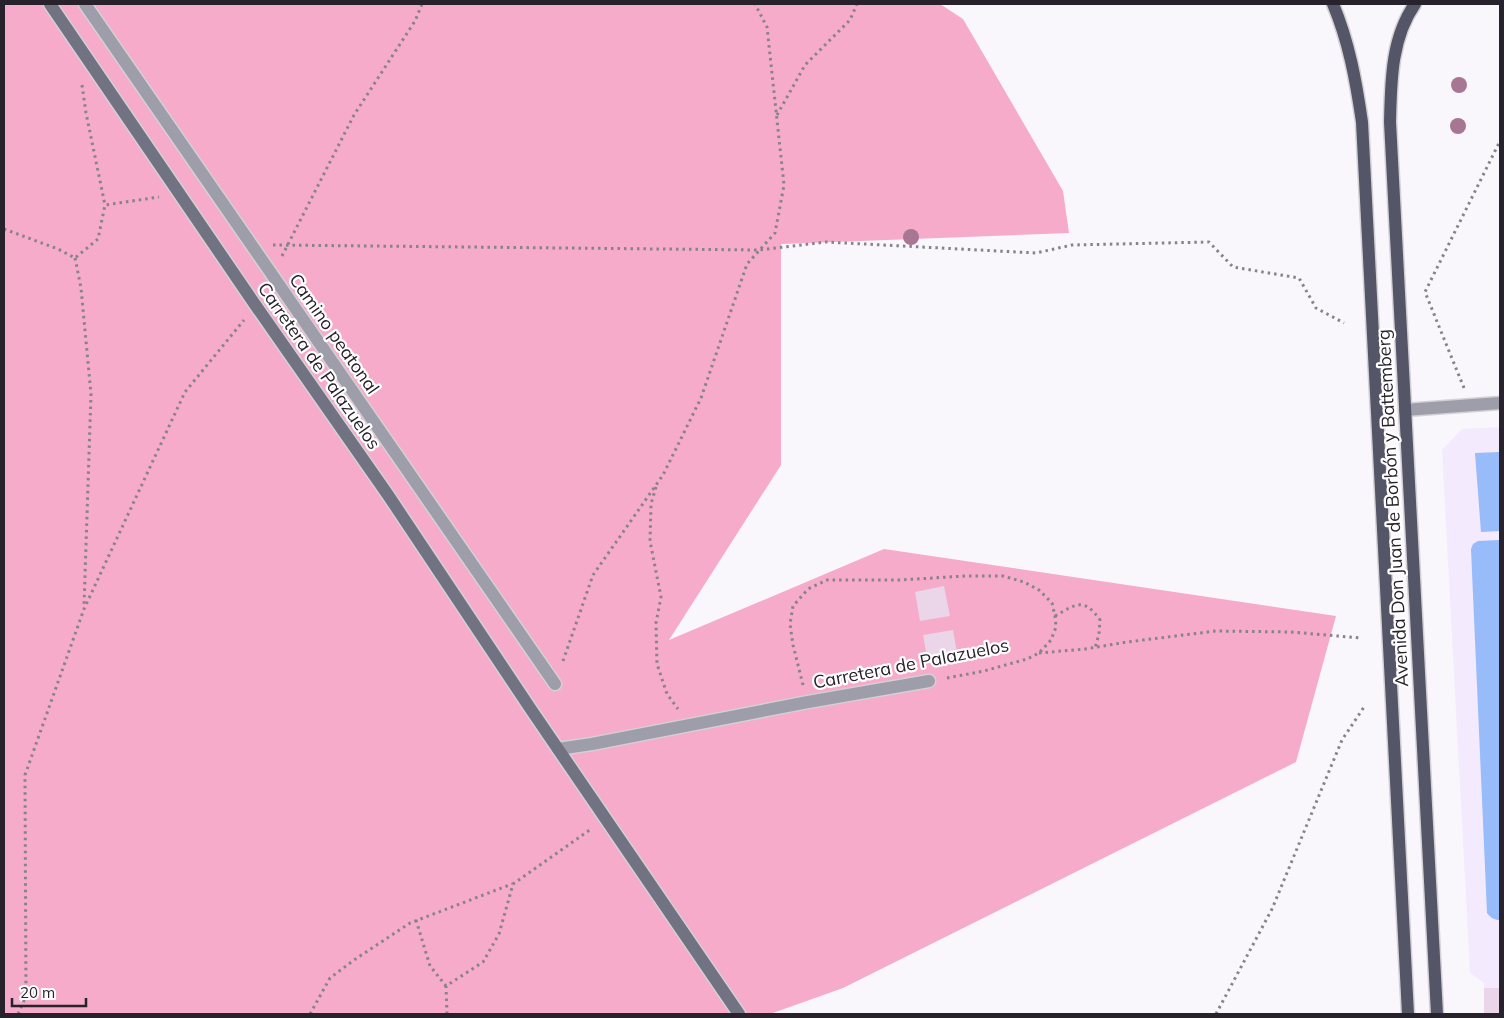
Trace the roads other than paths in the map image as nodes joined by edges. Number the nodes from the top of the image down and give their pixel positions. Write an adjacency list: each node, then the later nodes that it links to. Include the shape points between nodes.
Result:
1 (50, 4): 9 (street, Carretera de Palazuelos, via 388,495)
2 (85, 4): 8 (street, Camino peatonal)
3 (1333, 4): 11 (main road, Avenida Don Juan de Borbón y Battemberg, via 1354,71 1362,122)
4 (1415, 4): 6 (main road, Avenida Don Juan de Borbón y Battemberg, via 1399,36 1391,81 1390,122)
5 (1500, 403): 6 (street)
6 (1405, 410): 12 (main road, Avenida Don Juan de Borbón y Battemberg)
7 (929, 681): 9 (street, Carretera de Palazuelos)
8 (555, 684)
9 (558, 749): 10 (street, Carretera de Palazuelos)
10 (739, 1014)
11 (1408, 1014)
12 (1437, 1014)

